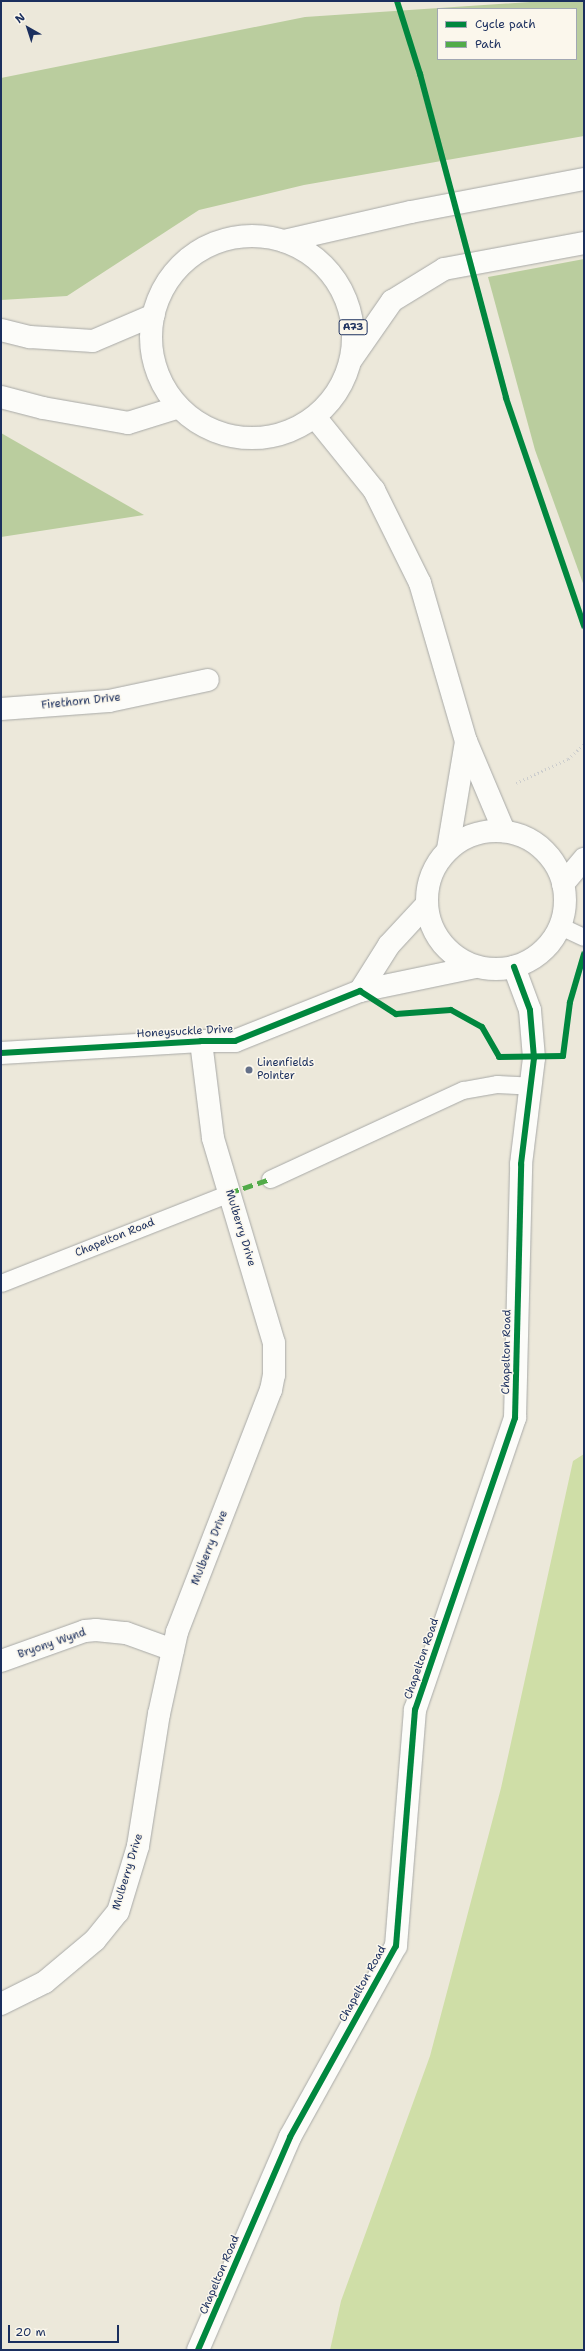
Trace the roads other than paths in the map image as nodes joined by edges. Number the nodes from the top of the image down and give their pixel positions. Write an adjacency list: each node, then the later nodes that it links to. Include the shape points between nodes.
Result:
1 (584, 179): 2 (street, A73, via 412,212)
2 (284, 241): 4 (street, A73, via 257,235 228,238 202,249 180,266 163,288); 6 (street, A73, via 311,254 333,275 348,301 354,330)
3 (584, 243): 6 (street, A73, via 444,269 392,301)
4 (154, 315): 5 (street, via 93,341 30,337); 8 (street, A73, via 151,348 160,380)
5 (1, 330)
6 (351, 360): 9 (street, A73, via 338,392)
7 (1, 397): 8 (street, via 43,408 128,423)
8 (179, 407): 9 (street, A73, via 203,426 230,436 260,438 289,432)
9 (315, 417): 12 (street, via 374,490 420,583)
10 (208, 680): 11 (street, Firethorn Drive, via 108,701)
11 (1, 709)
12 (466, 741): 13 (street); 14 (street)
13 (504, 831): 14 (street, via 484,832 465,838); 16 (street, via 524,837 542,848 555,864)
14 (448, 850): 17 (street, via 436,866 428,885)
15 (584, 859): 16 (street)
16 (563, 884): 18 (street, via 566,905)
17 (426, 905): 20 (street, via 431,926 442,944 457,958); 22 (street, via 389,944)
18 (560, 926): 19 (lane); 21 (street, via 550,944 539,954)
19 (584, 937)
20 (476, 967): 21 (street, via 495,970); 22 (street, Honeysuckle Drive)
21 (514, 967): 25 (street, Chapelton Road, via 530,1010 534,1058)
22 (360, 991): 23 (street, Honeysuckle Drive, via 235,1041)
23 (201, 1041): 24 (street, Honeysuckle Drive); 27 (street, Mulberry Drive, via 213,1138)
24 (1, 1053)
25 (531, 1086): 26 (lane, via 497,1084 463,1090); 32 (street, Chapelton Road, via 521,1164 516,1418 415,1710 396,1946 290,2137)
26 (270, 1179)
27 (229, 1193): 28 (lane, Chapelton Road); 29 (street, Mulberry Drive, via 270,1326 274,1343 274,1375 263,1415 177,1632)
28 (1, 1283)
29 (173, 1650): 30 (street, Bryony Wynd, via 126,1633 96,1630 85,1631); 31 (street, Mulberry Drive, via 159,1714 138,1846 118,1912 95,1940 45,1982)
30 (1, 1661)
31 (1, 2004)
32 (198, 2350)

